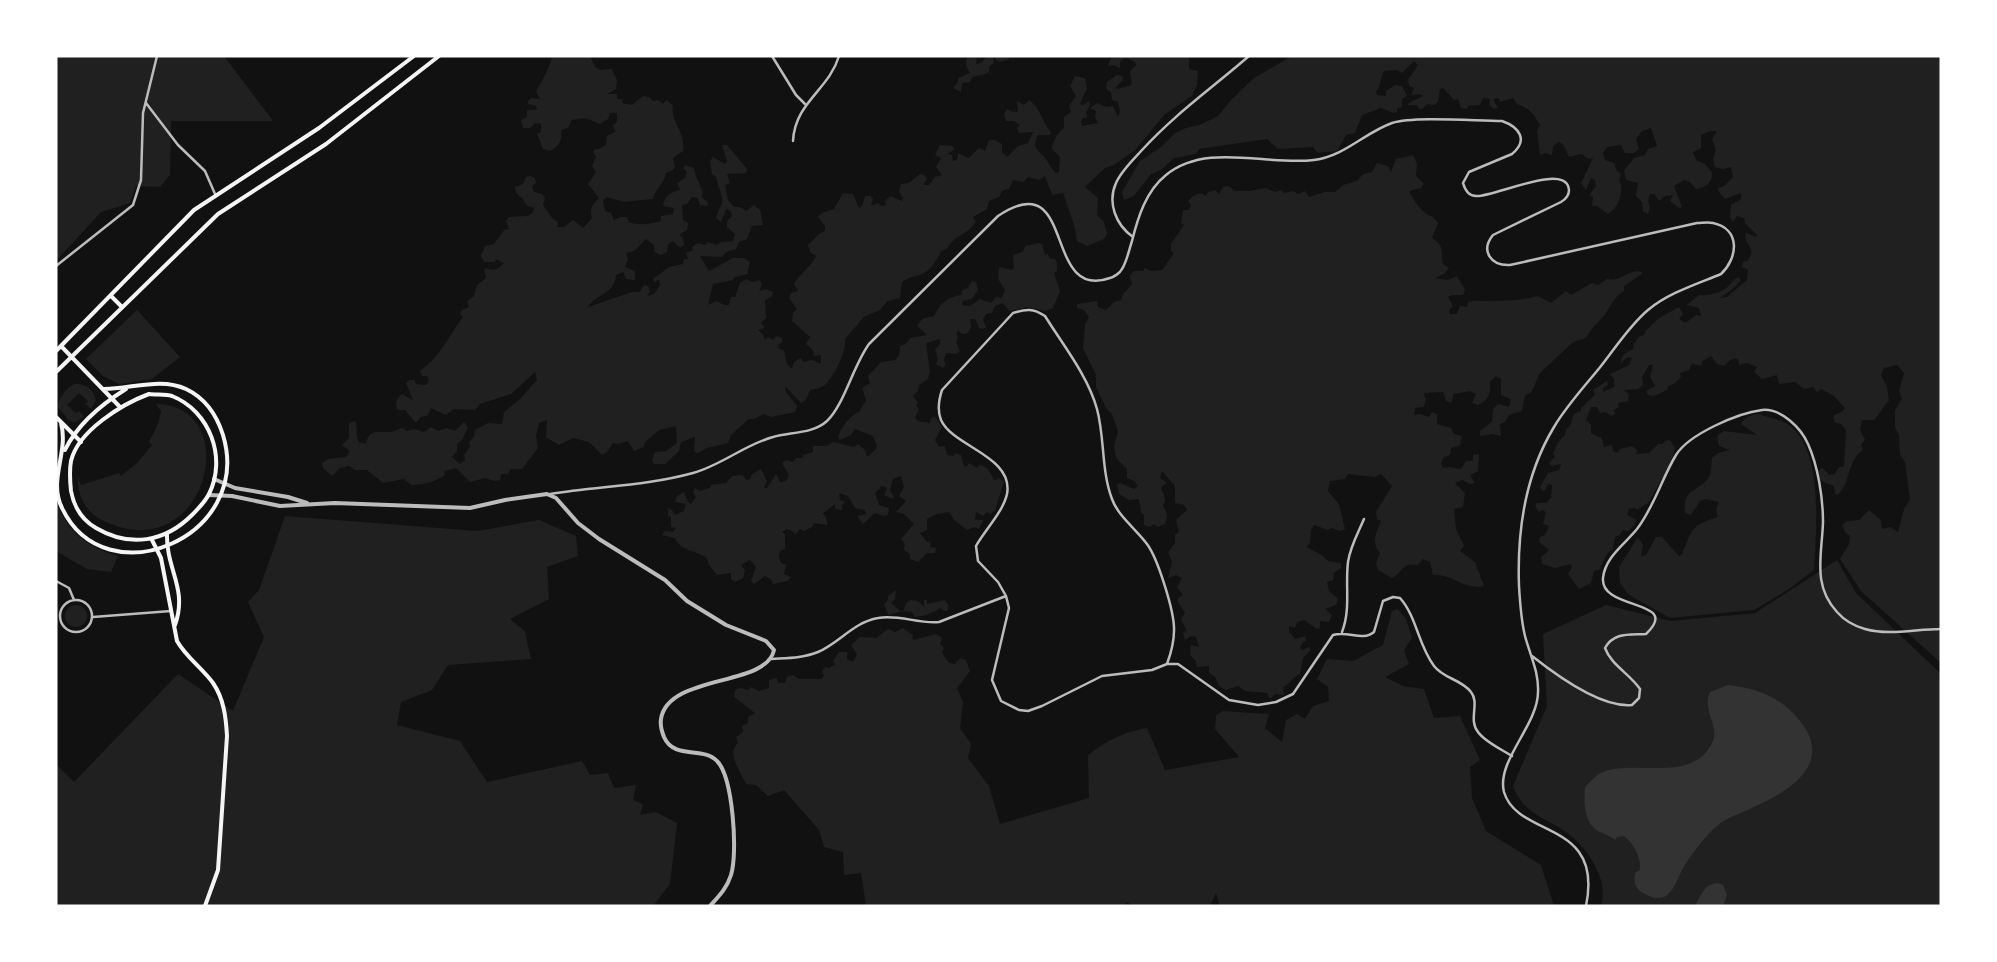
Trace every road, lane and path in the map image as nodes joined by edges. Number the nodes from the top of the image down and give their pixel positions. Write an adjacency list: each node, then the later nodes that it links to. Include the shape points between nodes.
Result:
1 (156, 56): 7 (street)
2 (414, 56): 10 (main road, via 319,128)
3 (439, 56): 14 (main road, via 326,144 218,214)
4 (772, 56): 8 (street)
5 (839, 56): 8 (street, via 828,79)
6 (1249, 56): 11 (street, via 1179,111 1129,164 1116,183 1112,198 1116,219 1122,230)
7 (146, 103): 10 (street, via 178,145 205,171); 12 (street, via 141,180 133,205)
8 (805, 104): 9 (street)
9 (793, 140)
10 (215, 194): 13 (main road, via 194,210)
11 (1133, 237): 30 (street, via 1122,271 1111,278 1090,280 1079,276 1069,266 1046,210 1028,203 1013,206 998,216 869,344 827,421 814,428 772,437 693,473 628,487); 47 (street, via 1152,189 1180,165 1214,158 1313,160 1344,151 1386,126 1405,121 1502,121 1519,130 1521,143 1518,150 1475,168 1465,177 1465,189 1474,197 1547,178 1559,177 1567,183 1569,190 1562,202 1499,231 1487,242 1488,255 1501,266 1697,224 1713,223 1727,230 1733,242 1734,255 1728,267 1721,274 1663,301 1638,320 1554,426 1539,456 1520,532 1521,613)
12 (56, 266)
13 (110, 296): 14 (main road); 15 (main road)
14 (122, 307): 17 (main road)
15 (61, 346): 16 (main road); 17 (main road)
16 (56, 351)
17 (72, 356): 18 (main road); 20 (main road)
18 (56, 372)
19 (128, 388): 20 (main road); 21 (main road); 29 (main road, via 166,384 186,389 204,401 219,421 226,444)
20 (104, 390): 21 (main road)
21 (112, 398): 22 (main road); 25 (main road)
22 (120, 407): 26 (main road); 28 (main road, via 149,394 171,396 194,409 212,437 216,455)
23 (56, 418): 24 (main road)
24 (61, 423): 25 (main road); 27 (main road, via 65,436)
25 (73, 434): 26 (main road); 27 (main road)
26 (81, 442): 36 (main road, via 71,459 69,473 72,498 87,523 120,538)
27 (63, 455): 38 (main road, via 57,488 61,507 75,529 116,551 137,553)
28 (214, 479): 29 (street); 31 (main road)
29 (226, 483): 32 (main road); 33 (street, via 235,488)
30 (547, 494): 33 (street, via 470,508); 48 (street, via 556,498 578,523 664,580 686,601 726,625 766,641 774,650)
31 (209, 495): 32 (street); 35 (main road, via 183,524)
32 (222, 496): 33 (street, via 280,506); 37 (main road, via 206,519 187,536)
33 (309, 504)
34 (1364, 519): 46 (street, via 1352,544 1348,563 1347,613)
35 (167, 534): 36 (main road); 37 (main road)
36 (152, 540): 38 (main road)
37 (167, 546): 38 (main road); 44 (main road, via 181,594)
38 (157, 550): 42 (main road)
39 (56, 581): 41 (street, via 69,588)
40 (1006, 596): 48 (street, via 939,622 890,616 876,618 817,652); 49 (street, via 1009,608 992,680 1001,701 1010,706 1028,711 1102,676 1152,670); 49 (street, via 978,561 976,546 1007,494 1007,482 989,458 954,434 941,420 938,403 942,390 1003,322 1012,313 1025,309 1036,310 1045,316 1082,375 1097,408 1107,487 1114,505 1148,545 1158,563 1175,628 1173,648)
41 (74, 600): 43 (street, via 88,604); 43 (street, via 67,602 60,611 61,621 67,630 82,632)
42 (171, 611): 43 (street); 44 (main road)
43 (93, 617)
44 (175, 625): 51 (main road, via 177,641 183,652 213,683 226,715 220,856)
45 (1941, 629): 47 (street, via 1866,630 1852,624 1830,605 1820,584 1821,503 1808,445 1799,428 1765,410 1746,412 1726,421 1698,436 1677,453 1638,528 1606,566 1603,580 1606,589 1614,598 1644,606 1652,612 1654,620 1653,627 1646,634 1610,639 1605,648 1611,660 1633,678 1640,689 1636,702 1632,706 1622,706 1575,687)
46 (1342, 632): 49 (street, via 1333,635 1293,694 1276,702 1258,705 1229,700 1178,664); 50 (street, via 1363,637 1370,635 1377,627 1384,601 1400,598 1408,607 1427,656 1436,668 1473,693 1477,732)
47 (1532, 656): 50 (street, via 1538,702)
48 (772, 659): 52 (street, via 752,672 706,684 679,696 669,703 660,720 666,742 675,750 712,756 724,770 733,822 734,862 725,890)
49 (1166, 664)
50 (1512, 756): 53 (street, via 1503,775 1509,803 1517,812 1557,833 1581,857 1588,882)
51 (205, 906)
52 (710, 906)
53 (1586, 906)

